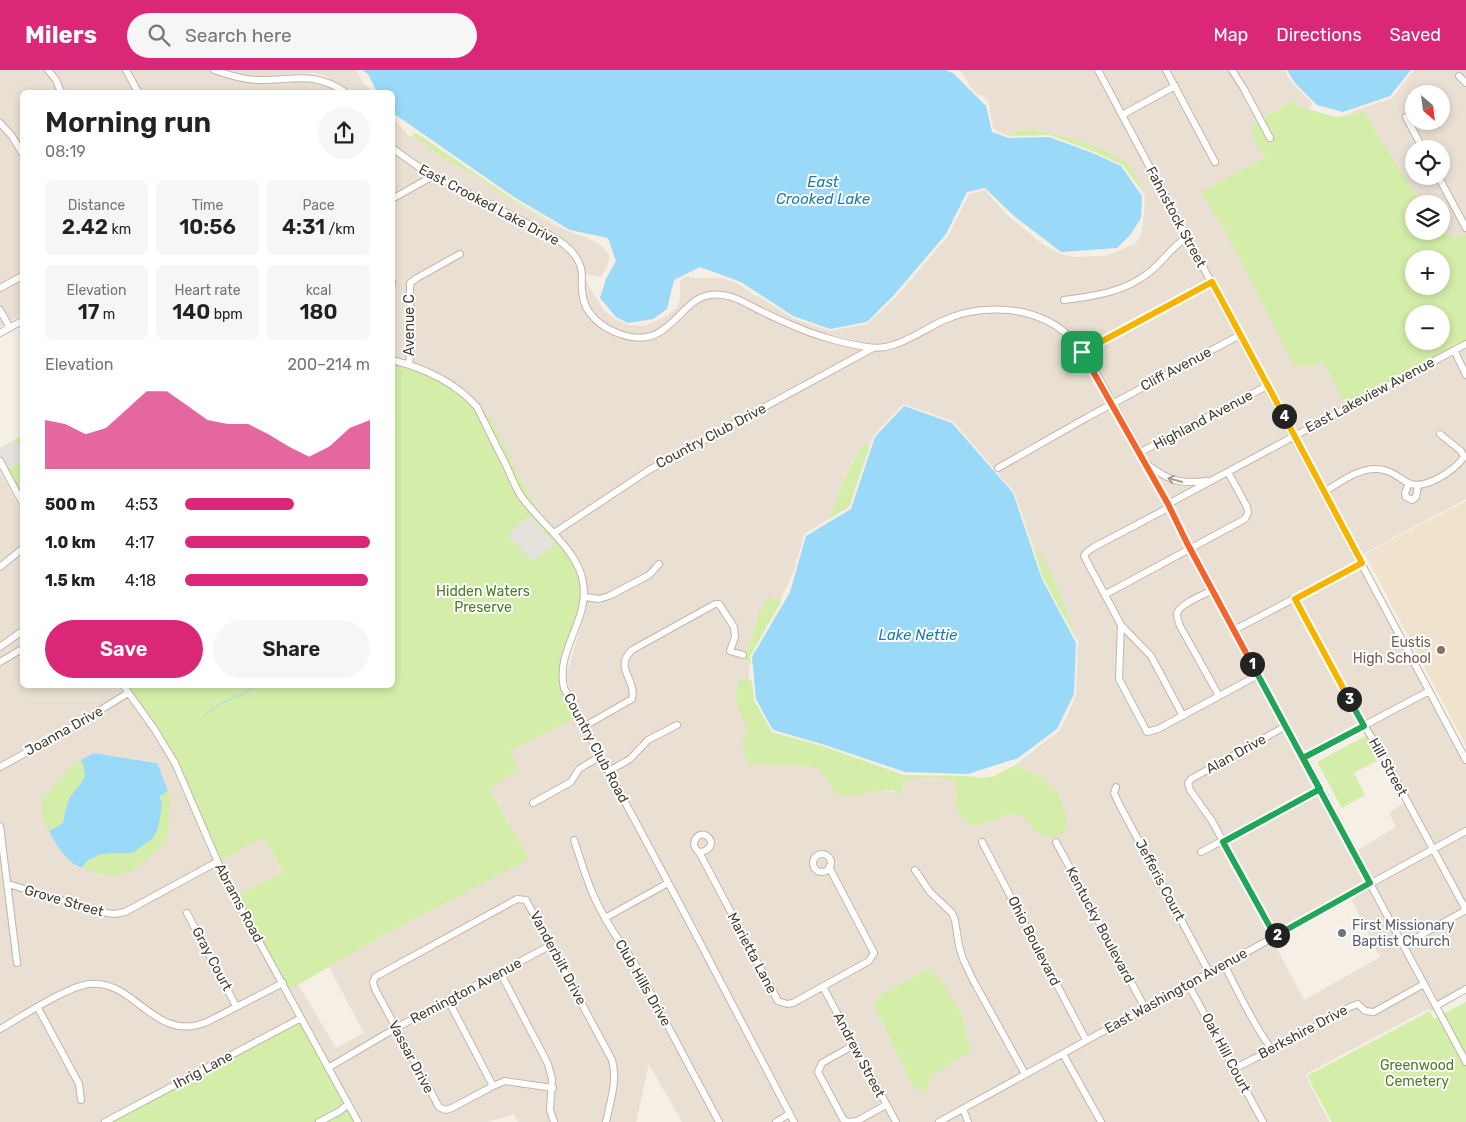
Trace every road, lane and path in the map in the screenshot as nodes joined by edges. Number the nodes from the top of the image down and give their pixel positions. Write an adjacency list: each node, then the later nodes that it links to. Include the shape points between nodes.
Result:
1 (48, 70): 10 (street)
2 (126, 70): 11 (street)
3 (214, 70): 12 (street, via 256,80 313,76)
4 (1098, 70): 13 (street, Fahnstock Street)
5 (1166, 70): 9 (street)
6 (1232, 70): 15 (street)
7 (1459, 76): 8 (street)
8 (1466, 83)
9 (1175, 86): 13 (street); 18 (street)
10 (60, 90)
11 (138, 90)
12 (342, 90)
13 (1122, 115): 23 (street, Fahnstock Street)
14 (0, 123): 16 (street)
15 (1270, 138)
16 (20, 150)
17 (395, 150): 19 (street, East Crooked Lake Drive)
18 (1215, 162)
19 (433, 176): 21 (street); 35 (street, East Crooked Lake Drive, via 562,244 581,266 582,297 591,314 598,323 614,332 635,338 657,333 696,300 704,296 724,295 796,327)
20 (1443, 185): 22 (street)
21 (395, 197)
22 (1466, 228)
23 (1187, 237): 26 (street, Fahnstock Street); 28 (street, via 1148,273 1118,290)
24 (460, 254): 39 (street, Avenue C, via 409,285)
25 (20, 277): 27 (street)
26 (1212, 282): 33 (street, Fahnstock Street); 37 (street)
27 (0, 288)
28 (1064, 300)
29 (0, 310): 31 (street)
30 (20, 322): 31 (street)
31 (10, 328): 32 (street)
32 (0, 333)
33 (1240, 335): 41 (street, Fahnstock Street); 42 (street, Cliff Avenue)
34 (1466, 344): 36 (street, East Lakeview Avenue)
35 (873, 348): 37 (street, East Crooked Lake Drive, via 899,343 965,313 997,309 1049,322 1070,337); 57 (street, Country Club Drive, via 649,470)
36 (1454, 350): 40 (street); 44 (street, East Lakeview Avenue)
37 (1082, 352): 42 (street, East Crooked Lake Drive)
38 (395, 361): 39 (street, Country Club Road)
39 (409, 365): 57 (street, Country Club Road, via 440,378 477,407 520,494)
40 (1466, 375)
41 (1267, 386): 44 (street, Fahnstock Street); 45 (street, Highland Avenue)
42 (1112, 404): 45 (street, East Crooked Lake Drive); 49 (street, Cliff Avenue)
43 (1440, 434): 46 (street)
44 (1294, 436): 50 (street, East Lakeview Avenue); 54 (street, Fahnstock Street)
45 (1140, 454): 48 (street, East Crooked Lake Drive)
46 (1465, 455): 53 (street, via 1437,479)
47 (0, 461): 55 (street)
48 (1145, 463): 51 (street, East Crooked Lake Drive, one-way to 48, via 1177,481); 56 (street, East Crooked Lake Drive)
49 (998, 468)
50 (1228, 472): 51 (street, East Lakeview Avenue); 58 (street, via 1243,498 1247,516)
51 (1211, 480): 56 (street, East Lakeview Avenue)
52 (1409, 483): 53 (street); 53 (street, via 1405,493 1412,500); 54 (street, via 1387,471 1370,469)
53 (1418, 485)
54 (1324, 492): 60 (street, Fahnstock Street)
55 (20, 498)
56 (1169, 506): 58 (street, East Crooked Lake Drive); 64 (street, East Lakeview Avenue, via 1094,547 1084,556)
57 (554, 533): 65 (street, Country Club Road, via 581,573)
58 (1190, 548): 63 (street, East Crooked Lake Drive); 64 (street)
59 (20, 551): 62 (street)
60 (1362, 563): 66 (street); 76 (street, Fahnstock Street)
61 (658, 564): 65 (street, via 648,575 609,596 599,599)
62 (0, 567)
63 (1213, 590): 68 (street, East Crooked Lake Drive); 78 (street, via 1181,606 1177,616)
64 (1106, 594): 67 (street)
65 (585, 597): 81 (street, Country Club Road, via 562,664 564,688)
66 (1295, 599): 68 (street); 83 (street, Hill Street)
67 (1121, 625): 79 (street, via 1151,656); 79 (street, via 1119,679 1146,731 1151,732)
68 (1234, 630): 74 (street, East Crooked Lake Drive)
69 (20, 632): 70 (street)
70 (0, 647)
71 (20, 649): 73 (street)
72 (743, 654): 81 (street, via 730,651 735,637 734,627 720,604 714,604 632,650 624,665 632,687 632,699)
73 (0, 662)
74 (1258, 675): 78 (street); 82 (street, East Crooked Lake Drive)
75 (125, 688): 77 (street, Abrams Road)
76 (1429, 690): 83 (street); 86 (street, Fahnstock Street)
77 (128, 693): 87 (street, Joanna Drive); 101 (street, Abrams Road, via 175,763)
78 (1219, 696): 79 (street)
79 (1183, 716)
80 (677, 724): 88 (street, via 648,740 630,759)
81 (585, 726): 84 (street, Country Club Road)
82 (1286, 726): 85 (street, East Crooked Lake Drive); 97 (street, Alan Drive, via 1188,783)
83 (1364, 726): 85 (street); 98 (street, Hill Street)
84 (601, 756): 88 (street, Country Club Road); 91 (street, via 579,769 571,782)
85 (1303, 758): 90 (street, East Crooked Lake Drive)
86 (1466, 760)
87 (0, 767)
88 (609, 771): 104 (street, Country Club Road)
89 (1116, 786): 116 (street, Jefferis Court, via 1114,793 1119,804)
90 (1320, 789): 97 (street); 105 (street, East Crooked Lake Drive)
91 (533, 803)
92 (0, 826): 106 (street)
93 (1466, 831): 98 (street, East Washington Avenue)
94 (574, 840): 109 (street, Club Hills Drive, via 592,893)
95 (982, 842): 131 (street, Ohio Boulevard)
96 (1056, 842): 127 (street, Kentucky Boulevard)
97 (1223, 842): 100 (street); 110 (street)
98 (1432, 849): 105 (street, East Washington Avenue); 107 (street, Hill Street)
99 (699, 852): 121 (street, Marietta Lane, via 778,1001 793,1003)
100 (1201, 852)
101 (217, 862): 106 (street, Grove Street, via 121,914 100,912); 118 (street, Abrams Road)
102 (829, 867): 121 (street, Marietta Lane, via 874,952 869,961)
103 (915, 870): 138 (street, via 930,892 952,912 969,973)
104 (668, 883): 109 (street); 145 (street, Country Club Road)
105 (1370, 883): 110 (street, East Washington Avenue); 112 (street, East Crooked Lake Drive)
106 (8, 884): 113 (street)
107 (1466, 910): 112 (street)
108 (187, 913): 124 (street, Gray Court)
109 (605, 918): 151 (street, Club Hills Drive, via 635,964)
110 (1275, 936): 114 (street, East Washington Avenue)
111 (551, 945): 115 (street, Remington Avenue); 117 (street, Vanderbilt Drive, via 529,902 520,898); 150 (street, Vanderbilt Drive, via 612,1060 615,1081)
112 (1403, 945): 120 (street, East Crooked Lake Drive)
113 (17, 963)
114 (1224, 964): 116 (street, East Washington Avenue); 133 (street, via 1267,1045)
115 (500, 972): 123 (street, Remington Avenue); 140 (street, via 548,1064)
116 (1209, 972): 119 (street, East Washington Avenue)
117 (374, 978): 129 (street, Vassar Drive, via 374,989)
118 (283, 984): 124 (street); 128 (street, Abrams Road)
119 (1188, 984): 127 (street, East Washington Avenue); 137 (street, Oak Hill Court)
120 (1424, 984): 125 (street, East Crooked Lake Drive); 133 (street, Berkshire Drive, via 1374,1012 1365,1011 1358,1004 1350,1007)
121 (823, 987): 132 (street, Andrew Street)
122 (1466, 989): 125 (street)
123 (448, 1000): 129 (street, Remington Avenue); 139 (street)
124 (236, 1006): 126 (street, via 199,1025 178,1027 163,1022 114,989 93,984 76,987)
125 (1436, 1006): 135 (street, East Crooked Lake Drive)
126 (38, 1008): 130 (street); 141 (street, via 79,1084)
127 (1145, 1008): 131 (street, East Washington Avenue)
128 (301, 1018): 136 (street, Abrams Road); 146 (street, Ihrig Lane)
129 (396, 1028): 136 (street, Remington Avenue); 139 (street, Vassar Drive, via 436,1104 442,1109 452,1108)
130 (0, 1029)
131 (1086, 1040): 134 (street, East Washington Avenue)
132 (854, 1045): 143 (street, Andrew Street); 154 (street, via 822,1063 818,1072 843,1119)
133 (1273, 1049): 137 (street, Berkshire Drive)
134 (1063, 1054): 138 (street, East Washington Avenue); 158 (street)
135 (1466, 1062)
136 (328, 1068): 142 (street, Abrams Road)
137 (1234, 1069): 159 (street, Oak Hill Court)
138 (1025, 1074): 144 (street, East Washington Avenue)
139 (493, 1086): 140 (street, Vassar Drive, via 509,1081)
140 (553, 1088): 149 (street, via 550,1110)
141 (81, 1100)
142 (348, 1104): 147 (street); 148 (street, Abrams Road)
143 (886, 1105): 154 (street); 155 (street, Andrew Street)
144 (963, 1109): 156 (street, East Washington Avenue); 157 (street)
145 (789, 1114): 152 (street); 153 (street, Country Club Road)
146 (105, 1122)
147 (319, 1122)
148 (358, 1122)
149 (554, 1122)
150 (606, 1122)
151 (719, 1122)
152 (776, 1122)
153 (794, 1122)
154 (849, 1122)
155 (896, 1122)
156 (939, 1122)
157 (968, 1122)
158 (1101, 1122)
159 (1263, 1122)

